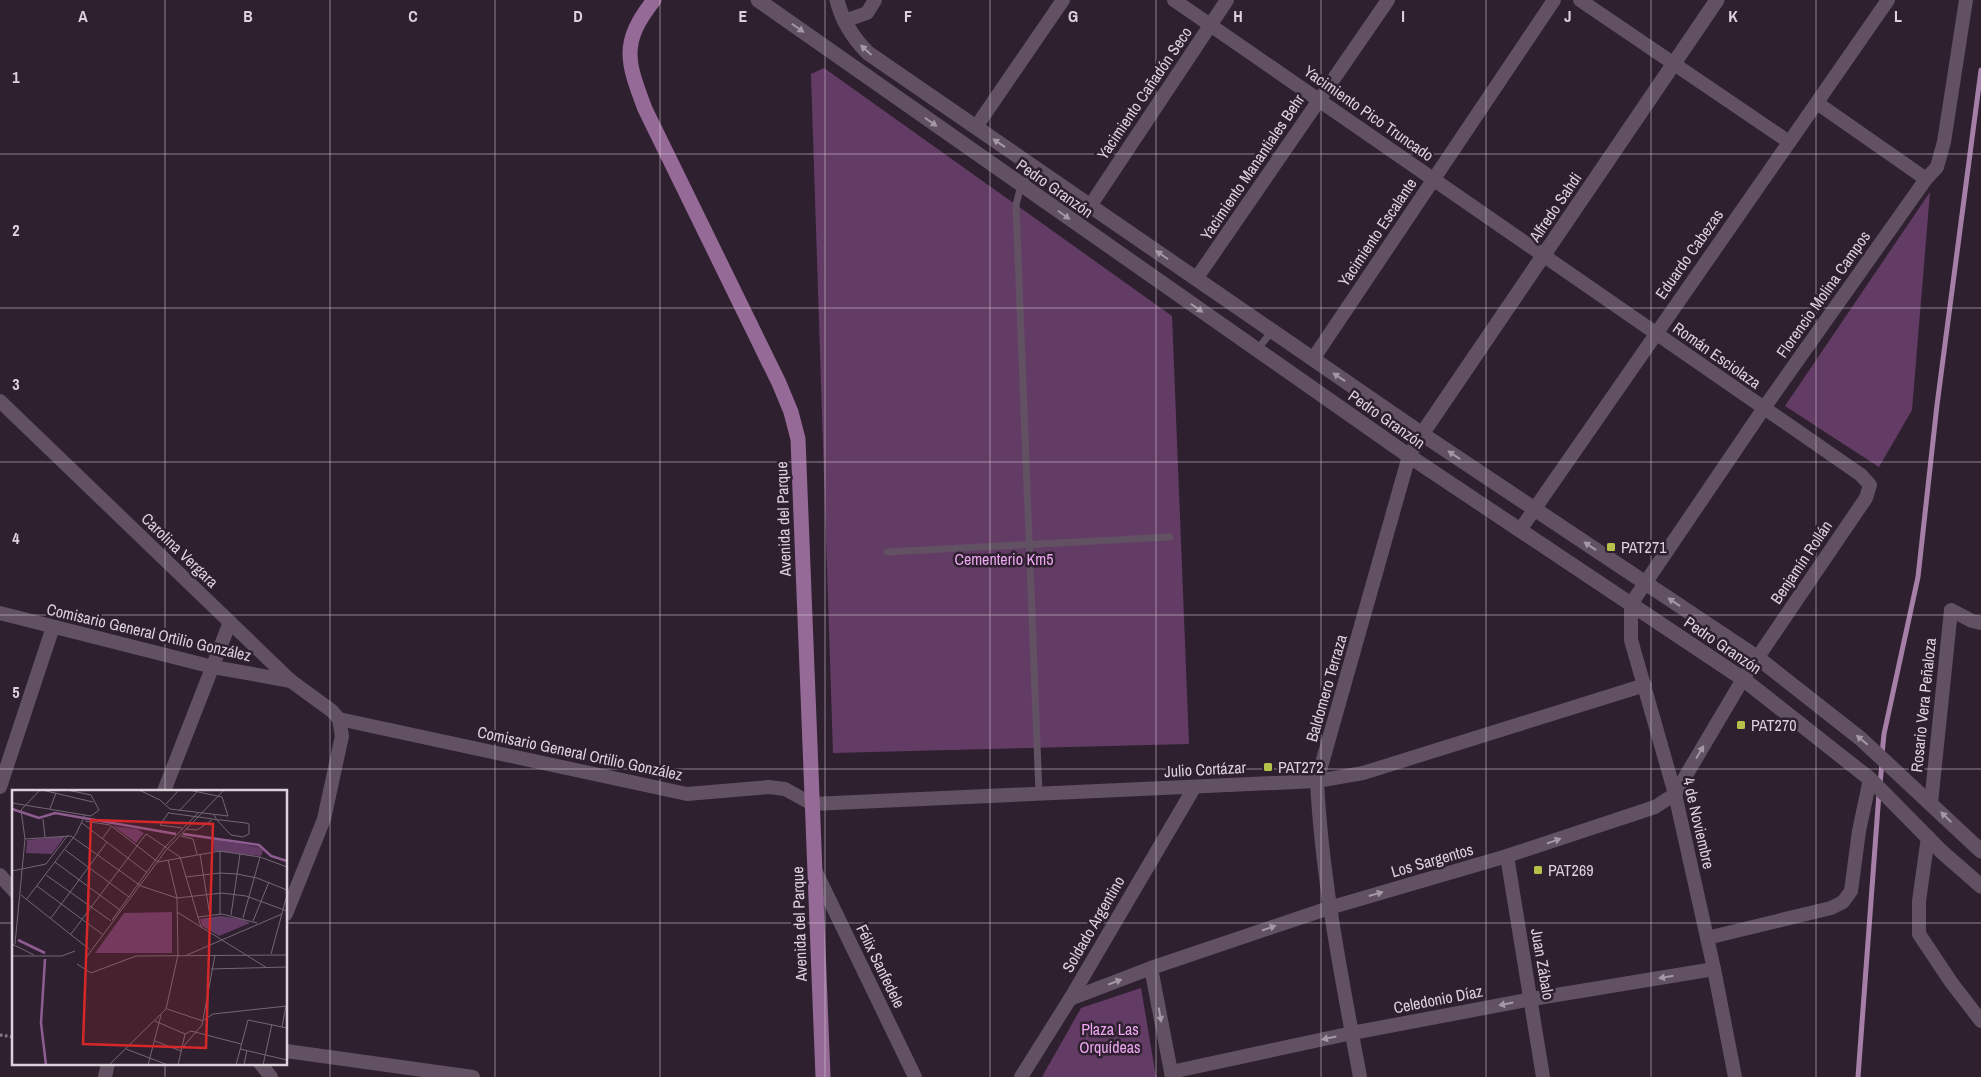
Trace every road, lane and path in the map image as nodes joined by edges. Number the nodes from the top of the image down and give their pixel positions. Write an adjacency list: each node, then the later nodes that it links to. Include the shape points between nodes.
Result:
1 (758, 0): 24 (main road, Pedro Granzón, one-way to 24)
2 (837, 0): 14 (main road, Pedro Granzón)
3 (875, 0): 14 (street, via 867,13)
4 (1063, 0): 19 (street)
5 (1174, 0): 15 (street, Yacimiento Pico Truncado)
6 (1227, 0): 15 (street, Yacimiento Cañadón Seco)
7 (1388, 0): 17 (street, Yacimiento Manantiales Behr)
8 (1554, 0): 22 (street, Yacimiento Escalante)
9 (1580, 0): 16 (street)
10 (1717, 0): 16 (main road, Alfredo Sahdi)
11 (1888, 0): 18 (street, Eduardo Cabezas)
12 (1966, 0): 23 (street, Florencio Molina Campos, via 1944,142 1937,167)
13 (654, 1): 62 (main road, Avenida del Parque, via 637,26 629,48 635,83 779,383 798,439)
14 (844, 20): 19 (main road, Pedro Granzón, one-way to 14, via 868,53 856,41)
15 (1210, 25): 17 (street, Yacimiento Pico Truncado); 25 (street, Yacimiento Cañadón Seco)
16 (1674, 63): 20 (street); 26 (main road, Alfredo Sahdi)
17 (1319, 100): 22 (street, Yacimiento Pico Truncado); 27 (street, Yacimiento Manantiales Behr)
18 (1817, 103): 20 (street, Eduardo Cabezas); 23 (street)
19 (976, 127): 21 (main road, Pedro Granzón, one-way to 19)
20 (1789, 142): 29 (street, Eduardo Cabezas)
21 (1035, 168): 24 (lane); 25 (main road, Pedro Granzón)
22 (1433, 179): 26 (street, Yacimiento Pico Truncado); 31 (street, Yacimiento Escalante)
23 (1926, 179): 33 (street, Florencio Molina Campos)
24 (1021, 186): 30 (main road, Pedro Granzón, one-way to 30); 40 (lane, via 1016,205)
25 (1090, 206): 27 (main road, Pedro Granzón, one-way to 25)
26 (1544, 256): 29 (street, Román Esciolaza); 34 (main road, Alfredo Sahdi)
27 (1196, 279): 28 (main road, Pedro Granzón)
28 (1272, 331): 30 (lane); 31 (main road, Pedro Granzón)
29 (1655, 333): 33 (street, Román Esciolaza); 37 (street, Eduardo Cabezas)
30 (1257, 350): 35 (main road, Pedro Granzón)
31 (1313, 359): 34 (main road, Pedro Granzón, one-way to 31)
32 (0, 401): 45 (street, Carolina Vergara)
33 (1764, 408): 36 (street, Román Esciolaza, via 1861,475); 42 (street, Florencio Molina Campos)
34 (1422, 434): 35 (street, Baldomero Terraza); 37 (main road, Pedro Granzón, one-way to 34)
35 (1409, 456): 38 (main road, Pedro Granzón); 55 (street, Baldomero Terraza)
36 (1870, 485): 48 (street, Benjamín Rollán, via 1866,498)
37 (1535, 509): 38 (street, Eduardo Cabezas); 42 (main road, Pedro Granzón, one-way to 37)
38 (1520, 530): 43 (main road, Pedro Granzón)
39 (1170, 537): 40 (lane)
40 (1029, 545): 41 (lane); 59 (lane)
41 (887, 552)
42 (1645, 582): 43 (street); 48 (main road, Pedro Granzón, one-way to 42)
43 (1631, 604): 50 (main road, Pedro Granzón); 52 (street, 4 de Noviembre, via 1631,640)
44 (0, 613): 47 (street, Comisario General Ortilio González)
45 (230, 622): 49 (street); 51 (street, Carolina Vergara)
46 (1981, 623): 61 (street, Rosario Vera Peñaloza, via 1951,610)
47 (53, 627): 49 (street, Comisario General Ortilio González); 56 (street)
48 (1758, 658): 50 (street, Benjamín Rollán); 61 (main road, Pedro Granzón, one-way to 48, via 1861,739)
49 (213, 668): 51 (street, Comisario General Ortilio González); 58 (street)
50 (1743, 679): 54 (main road, Pedro Granzón); 60 (street, Los Sargentos, one-way to 50)
51 (291, 681): 53 (street, Carolina Vergara, via 332,711)
52 (1645, 685): 55 (street, Julio Cortázar, via 1363,773); 60 (street, 4 de Noviembre)
53 (339, 720): 62 (street, Comisario General Ortilio González, via 687,794 769,787 785,789); 71 (street, via 342,736 324,819)
54 (1870, 779): 63 (main road, Pedro Granzón); 72 (street, via 1851,890 1843,902 1831,908)
55 (1317, 781): 57 (street, Julio Cortázar); 70 (street, Baldomero Terraza)
56 (0, 786)
57 (1194, 788): 59 (street, Julio Cortázar); 75 (street, Soldado Argentino)
58 (164, 790)
59 (1039, 794): 62 (street, Julio Cortázar)
60 (1675, 794): 65 (street, Los Sargentos, one-way to 60, via 1655,807); 72 (street, 4 de Noviembre)
61 (1931, 803): 64 (main road, Pedro Granzón, one-way to 61)
62 (812, 804): 66 (main road, Avenida del Parque)
63 (1928, 837): 68 (main road, Pedro Granzón); 77 (street, via 1919,901 1919,934)
64 (1981, 851)
65 (1507, 856): 70 (street, Los Sargentos, one-way to 65); 76 (street, Juan Zábalo)
66 (815, 870): 86 (main road, Avenida del Parque); 87 (street, Félix Sanfedele)
67 (0, 875): 69 (street)
68 (1981, 886)
69 (12, 889)
70 (1329, 908): 73 (street, Los Sargentos, one-way to 70); 78 (street, Baldomero Terraza)
71 (288, 909)
72 (1707, 938): 74 (street, 4 de Noviembre)
73 (1152, 968): 75 (street, Los Sargentos, one-way to 73); 82 (street, one-way to 82)
74 (1714, 969): 76 (street, Celedonio Díaz, one-way to 76); 91 (street, 4 de Noviembre)
75 (1070, 999): 88 (street, Soldado Argentino)
76 (1532, 999): 78 (street, Celedonio Díaz, one-way to 78); 90 (street, Juan Zábalo)
77 (1981, 1021)
78 (1352, 1033): 82 (street, Celedonio Díaz, one-way to 82); 89 (street, Baldomero Terraza)
79 (288, 1051): 85 (street)
80 (108, 1064): 83 (street)
81 (261, 1064): 84 (street)
82 (1171, 1074)
83 (105, 1077)
84 (271, 1077)
85 (473, 1077)
86 (823, 1077)
87 (915, 1077)
88 (1021, 1077)
89 (1360, 1077)
90 (1543, 1077)
91 (1735, 1077)

